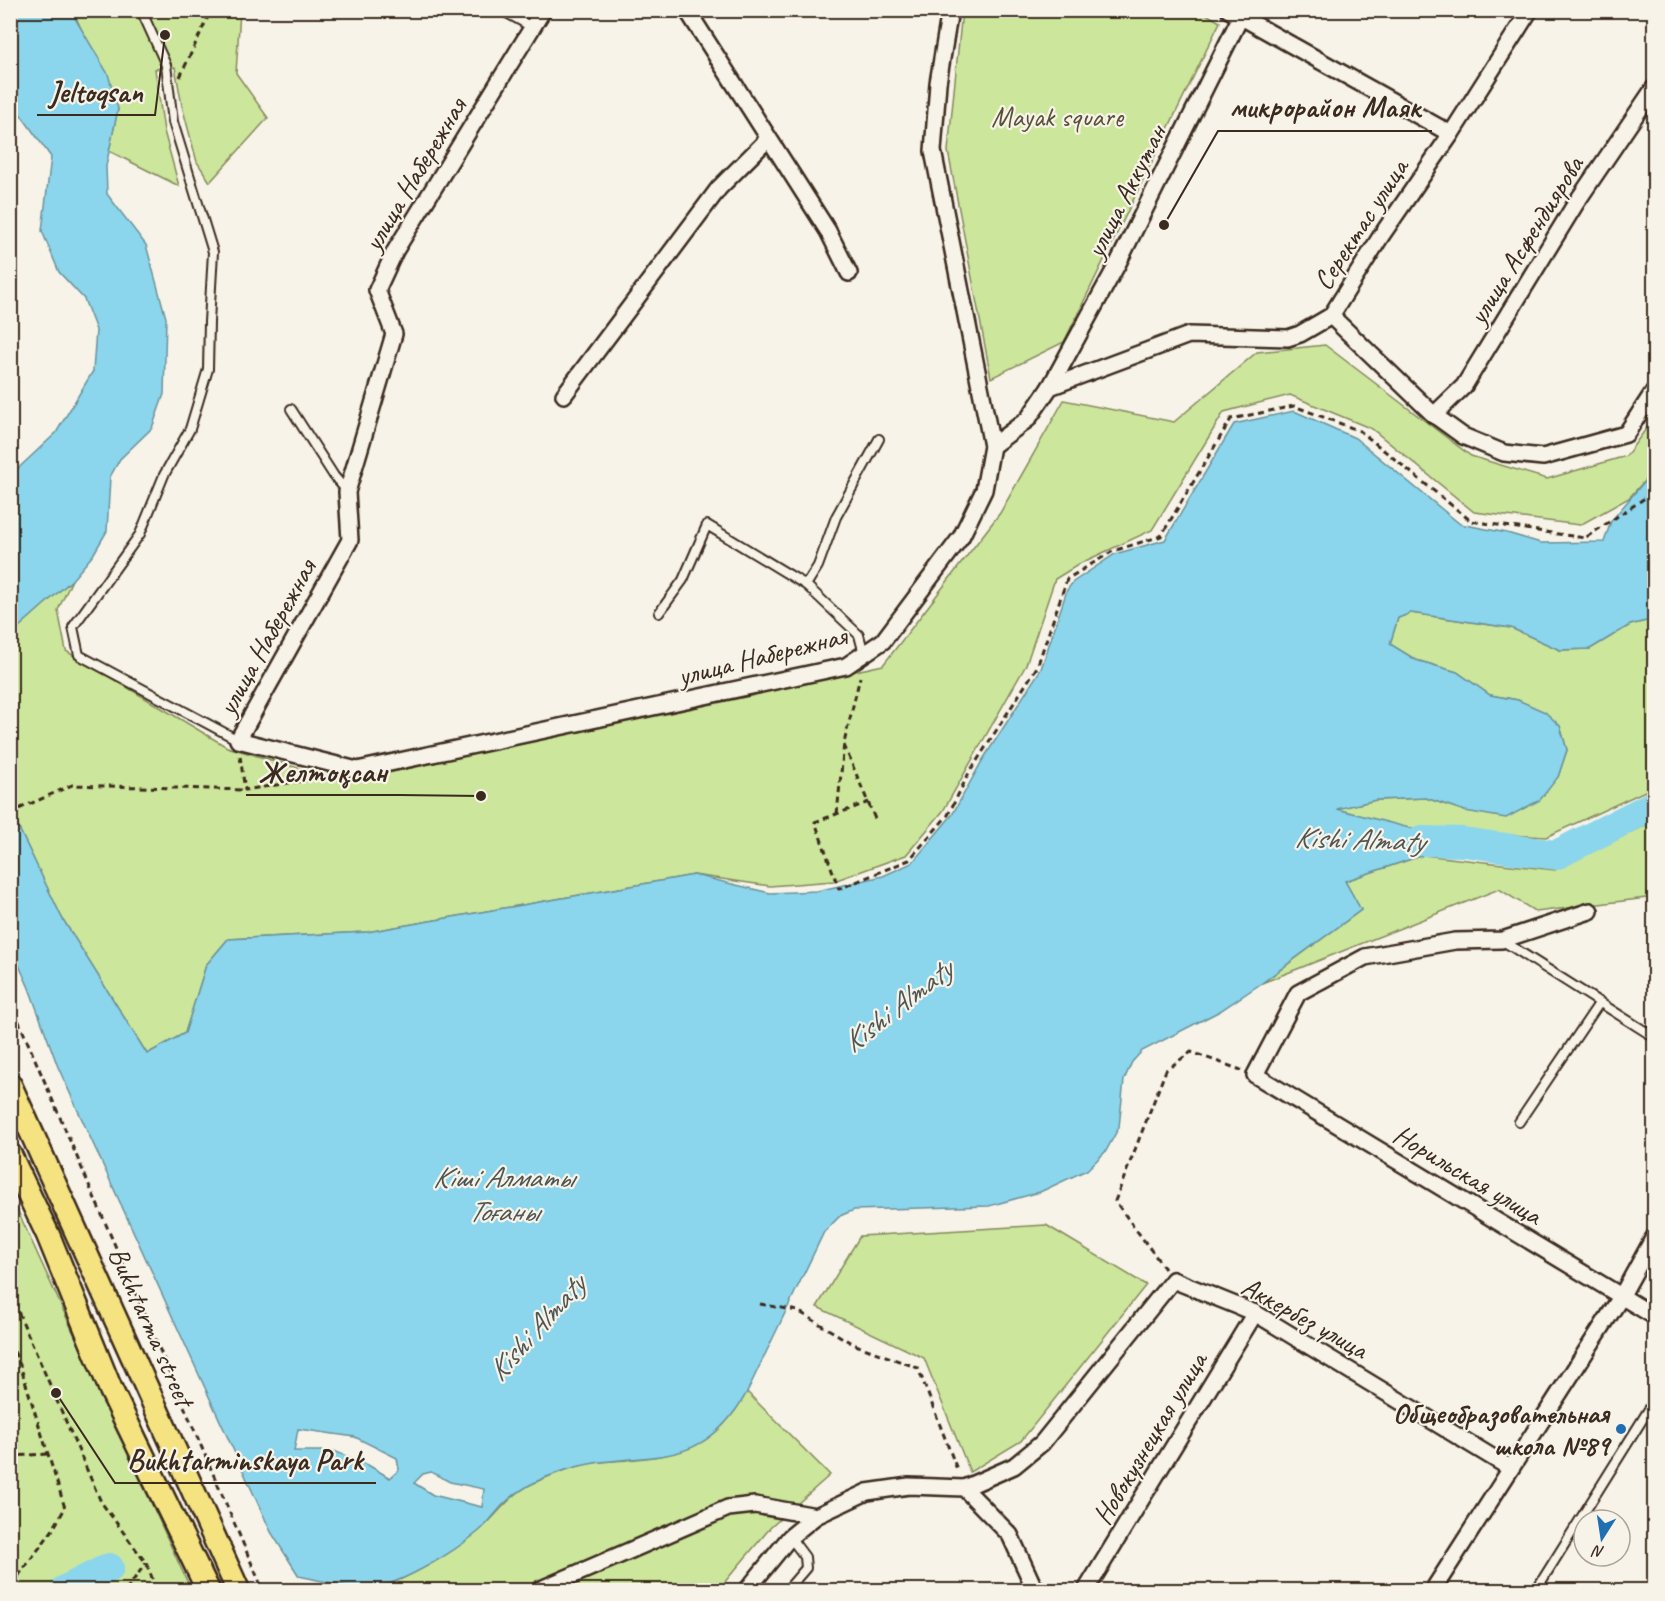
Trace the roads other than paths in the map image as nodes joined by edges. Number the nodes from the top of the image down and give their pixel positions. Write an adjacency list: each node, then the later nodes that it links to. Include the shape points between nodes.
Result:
1 (141, 10): 25 (lane, via 165,65 173,122 213,252 208,369 190,429 164,475 140,534 73,627 79,655)
2 (501, 10): 8 (lane)
3 (543, 10): 8 (street, улица Набережная)
4 (687, 10): 11 (street)
5 (950, 10): 20 (street, via 938,83 933,152)
6 (1530, 10): 10 (street, Серектас улица)
7 (1238, 13): 10 (street, улица Аккутан); 14 (street, улица Аккутан, via 1117,265)
8 (532, 27): 21 (street, улица Набережная, via 395,251 377,290 394,334)
9 (1654, 88): 18 (street, улица Асфендиярова, via 1576,204 1464,386)
10 (1451, 134): 13 (street, Серектас улица)
11 (768, 139): 12 (street, via 828,231); 16 (street, via 719,188)
12 (849, 273)
13 (1331, 316): 14 (street, via 1288,338 1189,335); 18 (street)
14 (1050, 387): 20 (street, via 1028,419)
15 (1654, 391): 18 (street, via 1626,434 1543,457 1504,453 1462,436)
16 (564, 395)
17 (291, 409): 21 (lane)
18 (1434, 415)
19 (879, 439): 22 (lane)
20 (992, 446): 24 (street, улица Набережная, via 984,490 961,537 884,641)
21 (347, 492): 25 (street, улица Набережная, via 350,540)
22 (806, 585): 23 (lane, via 707,525 683,580); 24 (lane, via 859,635)
23 (659, 613)
24 (865, 656): 25 (street, улица Набережная, via 846,666 357,770)
25 (238, 740)
26 (1590, 911): 27 (street)
27 (1502, 940): 28 (lane); 34 (street, Норильская улица, via 1455,941 1365,957 1298,993 1255,1075)
28 (1599, 1002): 29 (lane); 31 (lane)
29 (1654, 1037)
30 (10, 1085): 44 (main road, Bukhtarma street)
31 (1519, 1122)
32 (10, 1155): 43 (main road, Bukhtarma street, via 48,1235 111,1390)
33 (1654, 1237): 34 (street)
34 (1621, 1297): 36 (street, Норильская улица); 38 (street)
35 (1256, 1313): 38 (street, Аккербез улица); 39 (street, Аккербез улица, via 1173,1280 1042,1443 1014,1466); 49 (street, Новокузнецкая улица)
36 (1654, 1316)
37 (1654, 1401): 51 (lane)
38 (1510, 1468): 50 (street)
39 (964, 1488): 40 (street, via 909,1486 867,1492); 42 (street, via 1011,1535)
40 (816, 1516): 41 (street); 45 (street, via 755,1505 728,1508)
41 (790, 1537): 46 (street); 47 (lane, via 805,1557 806,1568)
42 (1032, 1587): 48 (lane)
43 (208, 1590)
44 (238, 1590)
45 (539, 1590)
46 (747, 1590)
47 (787, 1590)
48 (1052, 1590)
49 (1086, 1590)
50 (1433, 1590)
51 (1536, 1590)

